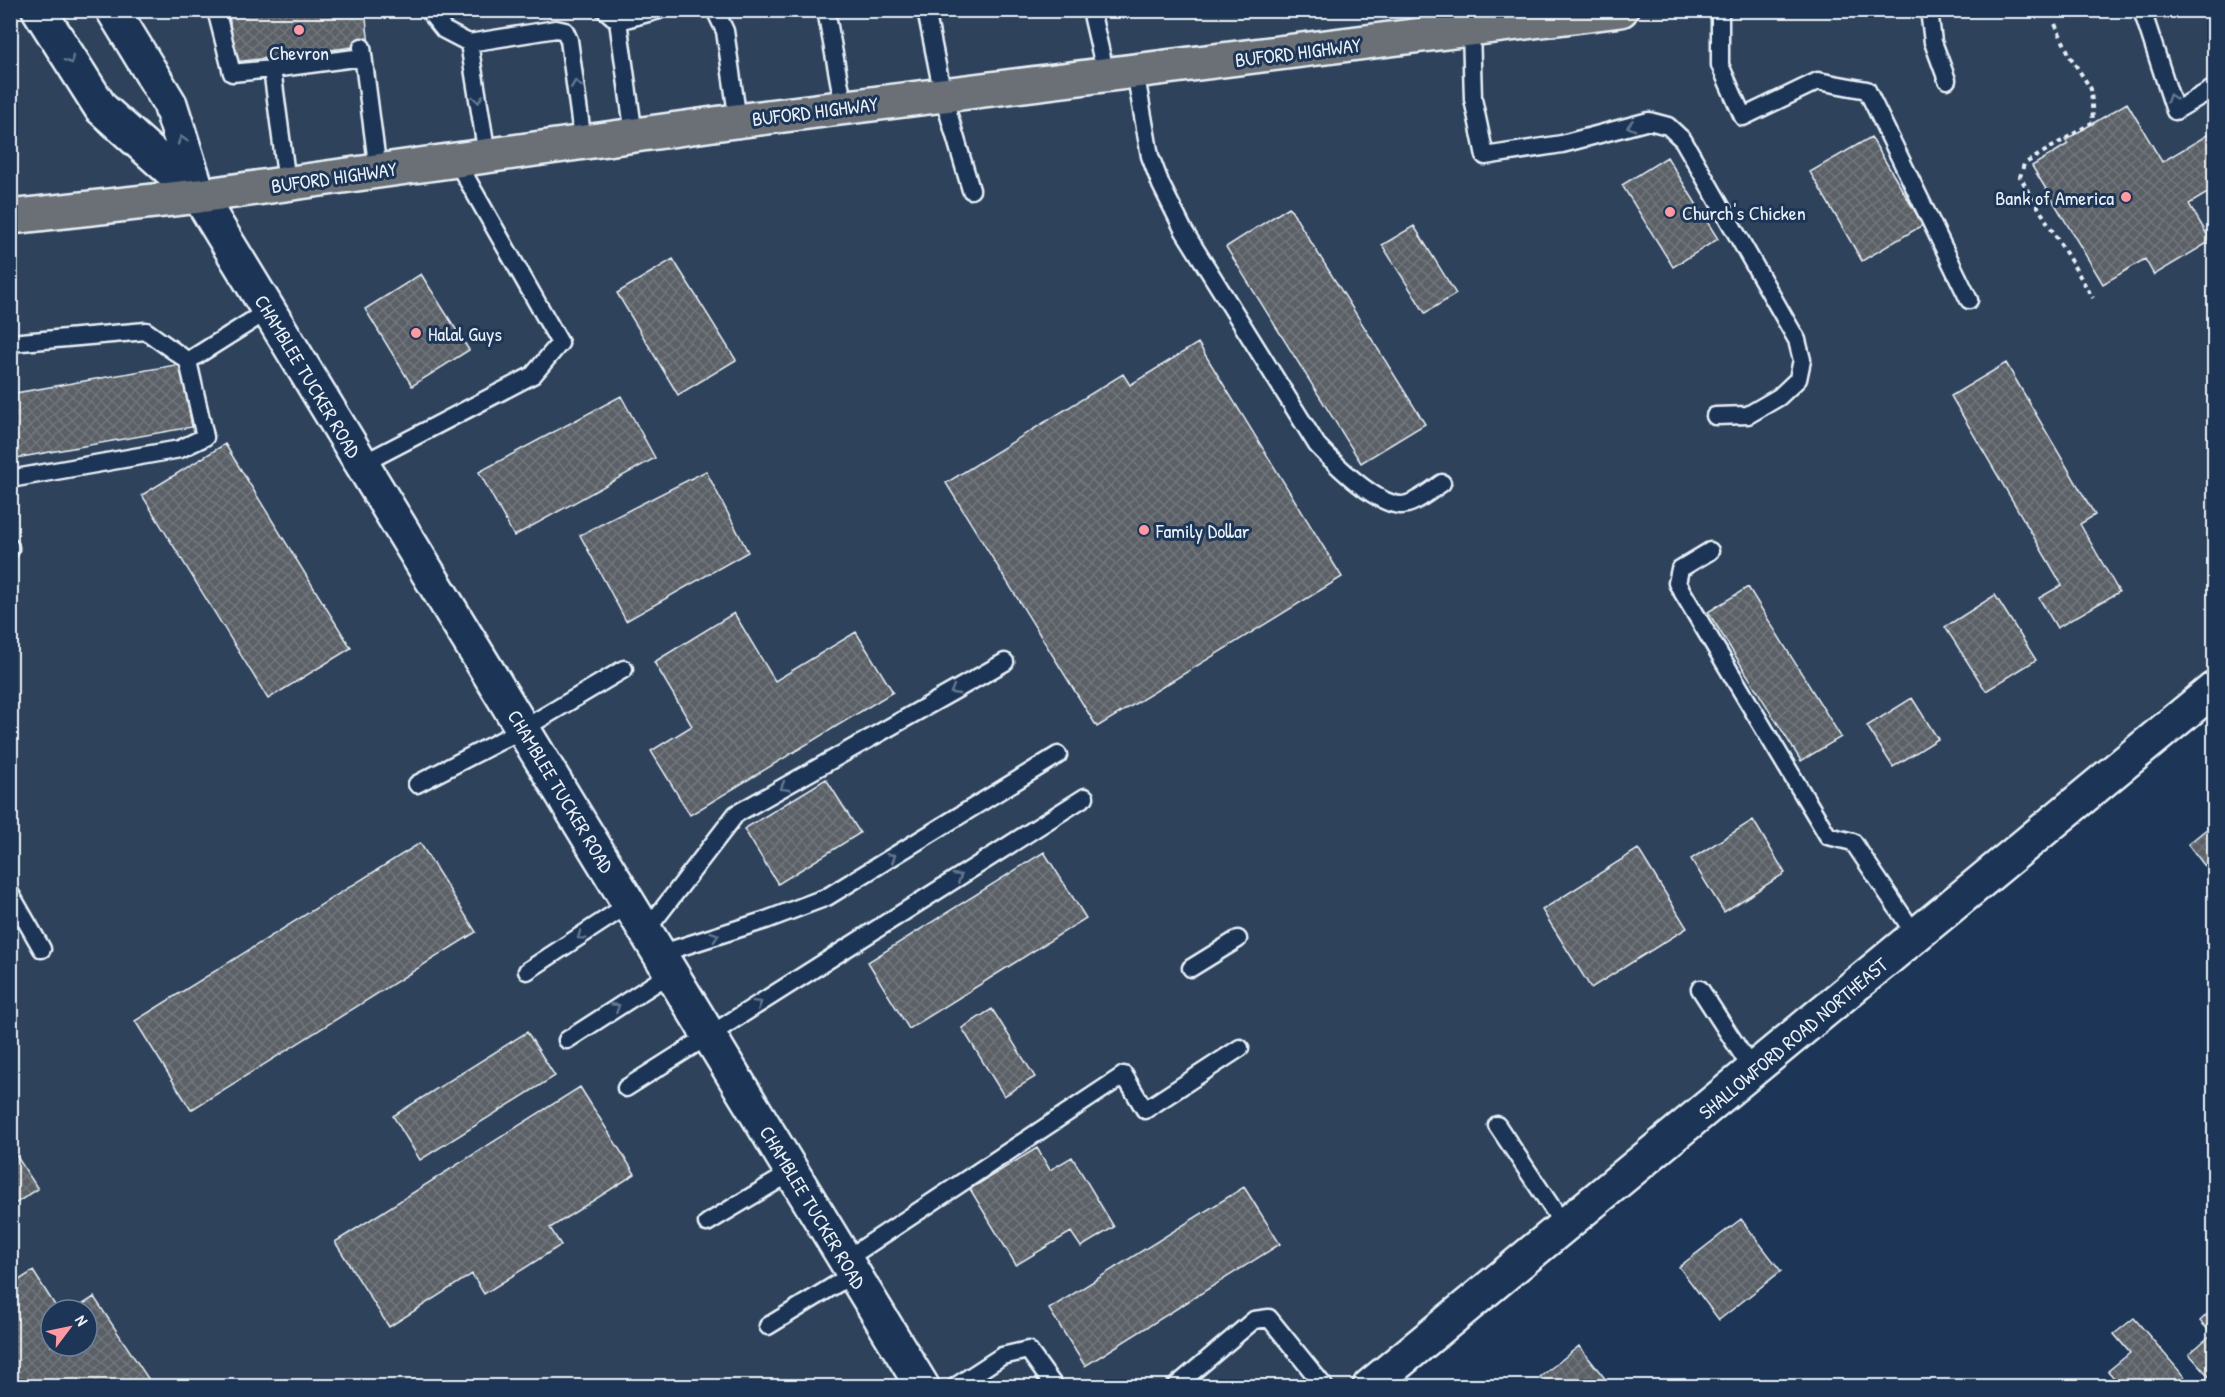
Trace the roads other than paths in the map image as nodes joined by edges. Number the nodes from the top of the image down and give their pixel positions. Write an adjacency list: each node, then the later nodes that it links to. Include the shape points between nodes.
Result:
1 (39, 10): 31 (main road, CHAMBLEE TUCKER ROAD, one-way to 31, via 100,108)
2 (113, 10): 31 (main road, CHAMBLEE TUCKER ROAD, one-way to 2, via 170,104)
3 (216, 10): 18 (lane, via 232,73)
4 (428, 10): 17 (lane, via 444,30)
5 (659, 10): 15 (lane)
6 (715, 10): 24 (lane, via 725,31)
7 (826, 10): 23 (lane)
8 (926, 10): 22 (lane)
9 (1091, 10): 19 (lane)
10 (1621, 10): 14 (main road, BUFORD HIGHWAY)
11 (1720, 10): 33 (lane, via 1720,65 1743,117 1818,81 1867,90)
12 (1929, 10): 20 (lane, via 1933,42)
13 (2142, 10): 21 (lane, one-way to 13, via 2175,111)
14 (1546, 15): 16 (main road, BUFORD HIGHWAY)
15 (612, 16): 25 (lane)
16 (1470, 30): 19 (main road, BUFORD HIGHWAY); 37 (lane, one-way to 16, via 1748,415 1779,397 1798,379 1802,360 1797,340 1683,140 1668,126 1649,121 1562,144 1485,156 1473,99)
17 (469, 43): 26 (lane, one-way to 17, via 565,31 556,29); 27 (lane, one-way to 27)
18 (277, 64): 28 (lane, via 362,51); 29 (lane)
19 (1120, 73): 22 (main road, BUFORD HIGHWAY); 40 (lane, via 1161,185 1184,231 1317,446 1342,471 1383,499 1401,505)
20 (1947, 80)
21 (2214, 88)
22 (943, 95): 23 (main road, BUFORD HIGHWAY); 30 (lane)
23 (844, 108): 24 (main road, BUFORD HIGHWAY)
24 (738, 121): 25 (main road, BUFORD HIGHWAY)
25 (634, 135): 26 (main road, BUFORD HIGHWAY)
26 (583, 142): 27 (main road, BUFORD HIGHWAY)
27 (471, 158): 28 (main road, BUFORD HIGHWAY); 38 (lane, via 560,343 533,375)
28 (378, 171): 29 (main road, BUFORD HIGHWAY)
29 (287, 183): 31 (main road, BUFORD HIGHWAY)
30 (971, 190)
31 (199, 196): 32 (main road, BUFORD HIGHWAY); 34 (main road, CHAMBLEE TUCKER ROAD)
32 (10, 217)
33 (1969, 300)
34 (269, 310): 36 (lane); 38 (main road, CHAMBLEE TUCKER ROAD)
35 (10, 343): 36 (lane, via 146,331)
36 (188, 362): 39 (lane, via 206,437 180,449)
37 (1715, 416)
38 (362, 464): 45 (main road, CHAMBLEE TUCKER ROAD)
39 (10, 479)
40 (1442, 483)
41 (1710, 551): 50 (lane, via 1680,569 1677,583 1828,836 1853,842)
42 (1005, 662): 52 (lane, one-way to 52, via 736,814)
43 (624, 669): 45 (lane)
44 (2214, 689): 50 (main road, SHALLOWFORD ROAD NORTHEAST)
45 (523, 729): 47 (lane); 52 (main road, CHAMBLEE TUCKER ROAD)
46 (1058, 755): 52 (lane, one-way to 46, via 766,920 827,897)
47 (417, 784)
48 (1085, 797): 57 (lane, one-way to 48)
49 (10, 893): 53 (lane)
50 (1916, 936): 60 (main road, SHALLOWFORD ROAD NORTHEAST)
51 (1238, 939): 54 (lane)
52 (651, 941): 55 (lane, one-way to 55); 57 (main road, CHAMBLEE TUCKER ROAD); 58 (lane, one-way to 52)
53 (42, 949)
54 (1191, 968)
55 (527, 971)
56 (1700, 989): 60 (lane)
57 (708, 1035): 61 (lane); 63 (main road, CHAMBLEE TUCKER ROAD)
58 (567, 1040)
59 (1240, 1048): 66 (lane, via 1145,1110 1124,1075)
60 (1753, 1071): 65 (main road, SHALLOWFORD ROAD NORTHEAST)
61 (626, 1088)
62 (1497, 1125): 65 (lane)
63 (792, 1172): 64 (lane); 66 (main road, CHAMBLEE TUCKER ROAD)
64 (707, 1223)
65 (1565, 1227): 73 (main road, SHALLOWFORD ROAD NORTHEAST)
66 (849, 1267): 67 (lane); 68 (main road, CHAMBLEE TUCKER ROAD)
67 (768, 1326)
68 (922, 1386)
69 (956, 1386): 70 (lane, via 1002,1356 1028,1350)
70 (1054, 1386)
71 (1176, 1386): 72 (lane, via 1254,1320 1269,1318)
72 (1324, 1386)
73 (1370, 1386)

